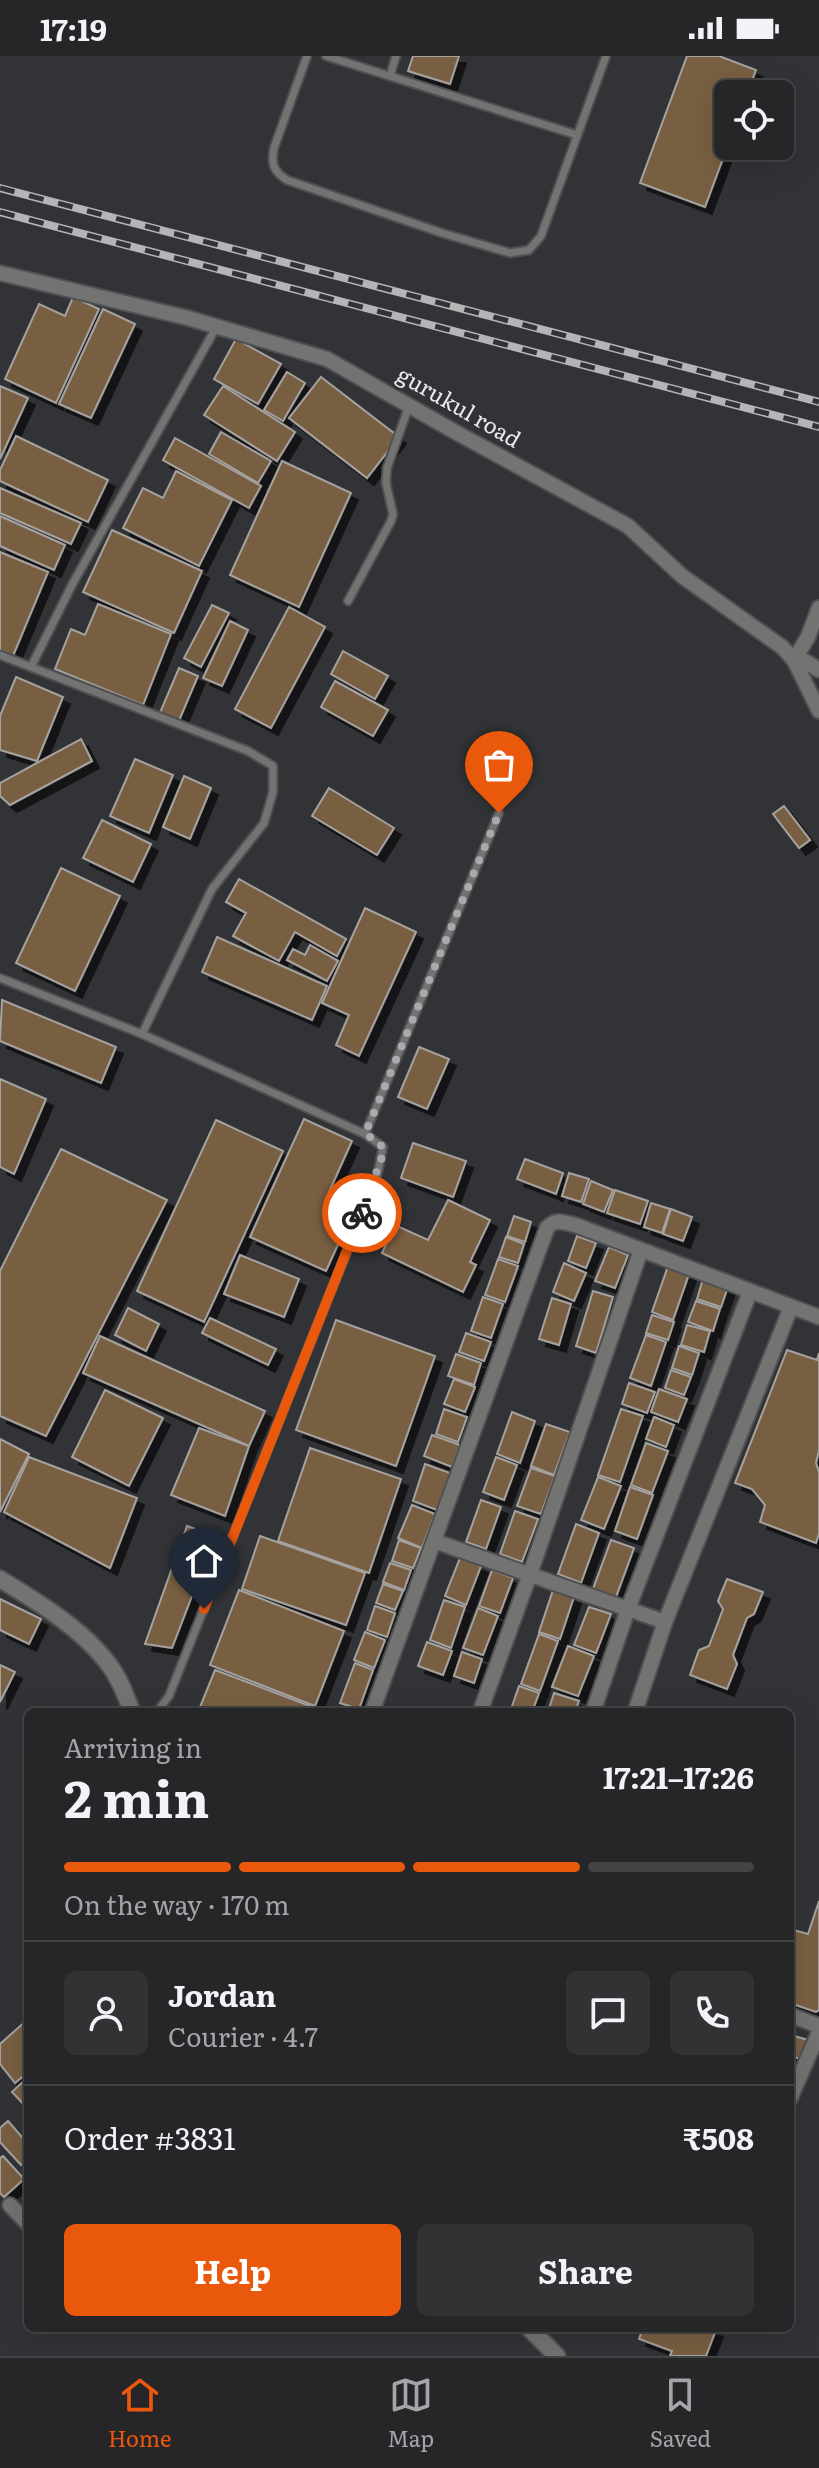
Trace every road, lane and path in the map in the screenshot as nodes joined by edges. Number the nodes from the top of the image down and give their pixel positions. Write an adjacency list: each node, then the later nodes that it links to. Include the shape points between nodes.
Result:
1 (307, 56): 6 (lane, via 274,148 278,174 510,253 529,250 541,236)
2 (326, 56): 5 (lane)
3 (396, 56): 5 (lane)
4 (606, 56): 6 (lane)
5 (390, 76): 6 (lane)
6 (577, 135)
7 (0, 273): 8 (street, gurukul road)
8 (217, 326): 9 (street, gurukul road, via 327,359); 14 (lane)
9 (409, 404): 10 (lane, via 387,468 391,521); 13 (street, gurukul road, via 628,526 682,576)
10 (348, 601)
11 (819, 608): 13 (street)
12 (0, 655): 14 (lane)
13 (795, 658): 15 (street); 16 (street, gurukul road)
14 (31, 667): 19 (lane, via 248,751 273,766 273,792 264,823 212,889)
15 (819, 670)
16 (819, 711)
17 (499, 813): 20 (lane)
18 (0, 978): 19 (lane)
19 (142, 1034): 20 (lane)
20 (365, 1134): 31 (lane, via 383,1147 377,1176)
21 (641, 1250): 22 (street); 25 (street, via 559,1221 547,1228); 26 (street)
22 (750, 1292): 23 (street); 28 (street)
23 (791, 1307): 24 (street); 29 (street)
24 (819, 1317)
25 (434, 1541): 26 (street); 32 (street)
26 (530, 1574): 28 (street); 33 (street)
27 (0, 1579): 30 (street, via 100,1654)
28 (628, 1609): 29 (street); 34 (street)
29 (665, 1622): 35 (street)
30 (130, 1708)
31 (160, 1708)
32 (373, 1708)
33 (481, 1708)
34 (594, 1708)
35 (636, 1708)
36 (794, 2017): 37 (street)
37 (819, 2029): 38 (street)
38 (794, 2088)
39 (10, 2205): 40 (street)
40 (24, 2220)
41 (533, 2332): 42 (street)
42 (557, 2356)

